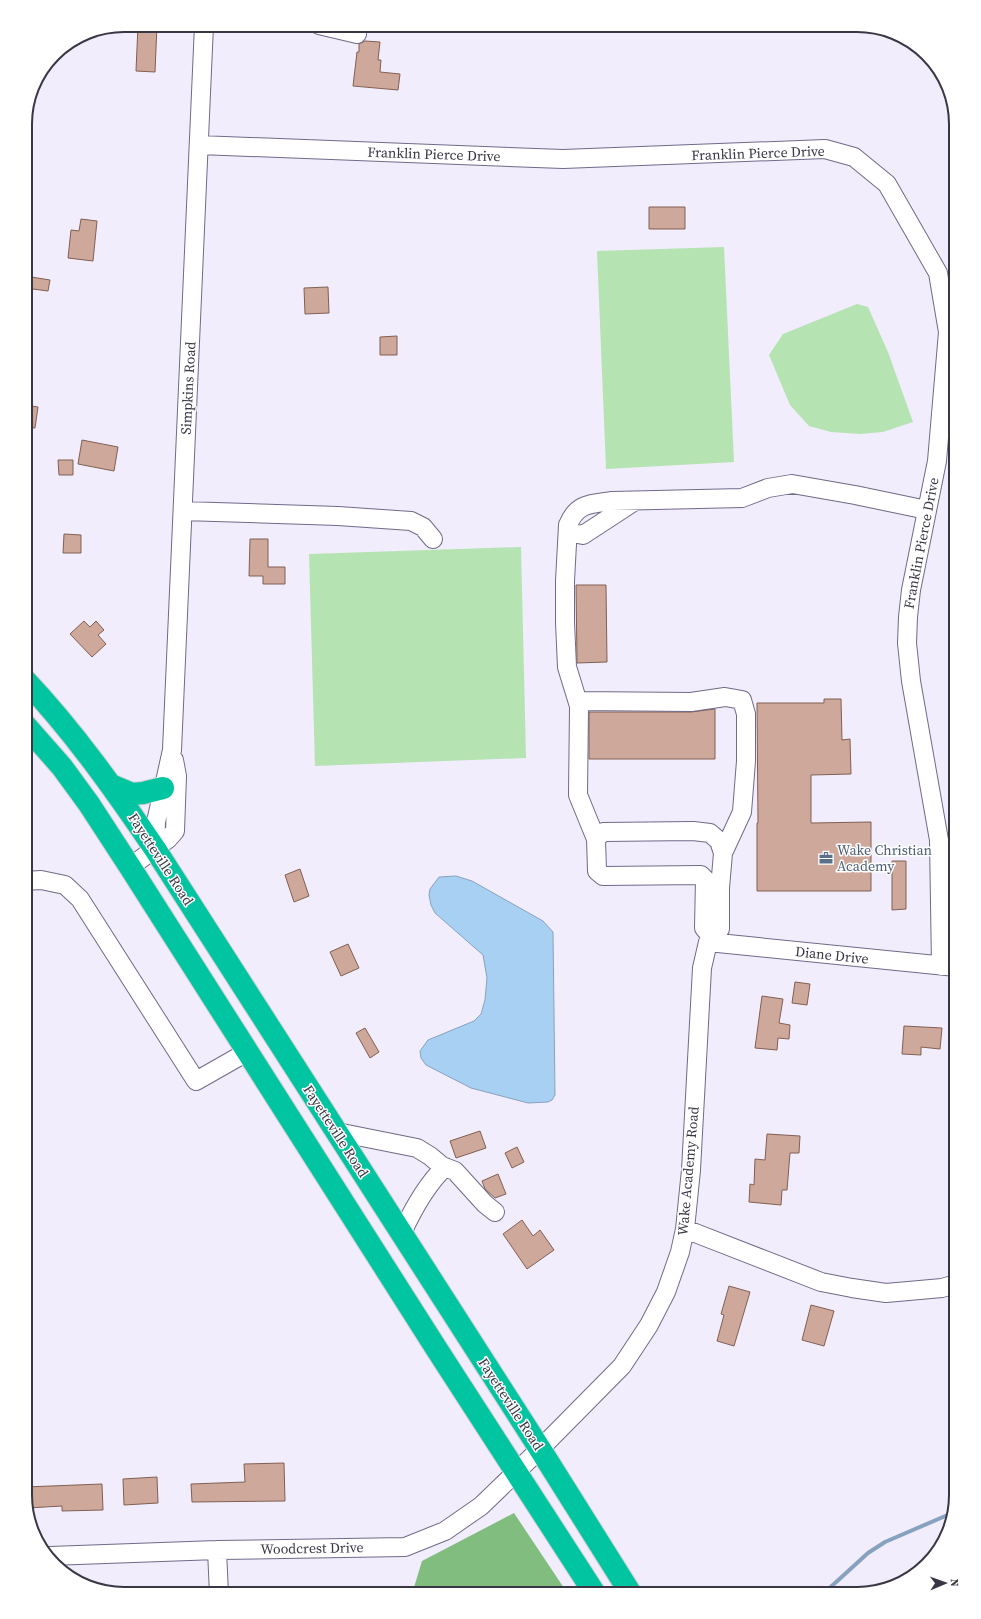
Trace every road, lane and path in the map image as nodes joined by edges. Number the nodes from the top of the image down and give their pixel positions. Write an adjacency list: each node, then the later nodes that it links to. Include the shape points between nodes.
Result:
1 (204, 32): 4 (street, Simpkins Road)
2 (349, 32): 3 (street)
3 (357, 34)
4 (199, 145): 5 (street, Franklin Pierce Drive, via 563,159 825,149 854,157 887,184 938,274 948,332 937,461); 6 (street, Simpkins Road)
5 (927, 510): 9 (street, via 792,484 768,488 742,498 635,501 580,507 572,515 568,526 565,581 567,667); 20 (street, Franklin Pierce Drive, via 911,590 907,643 911,681 939,840)
6 (183, 511): 7 (street, via 411,521 423,527); 11 (street, Simpkins Road)
7 (433, 539)
8 (32, 687): 12 (highway, Fayetteville Road, via 53,709)
9 (578, 701): 14 (street, via 578,795); 16 (street, via 690,702 725,697 742,700 746,714 746,761 742,812)
10 (32, 733): 17 (highway, via 62,767)
11 (172, 750): 13 (street, Simpkins Road); 15 (street, Simpkins Road, via 177,776 175,831)
12 (113, 786): 13 (highway, via 132,794); 15 (highway, Fayetteville Road)
13 (163, 788): 15 (street, Simpkins Road, via 156,822)
14 (596, 839): 16 (street, via 603,832 710,833 719,841); 19 (street, via 596,870 603,876 701,875 705,879 704,928)
15 (155, 849): 17 (street, Simpkins Road); 22 (highway, Fayetteville Road)
16 (723, 854): 19 (street, Wake Academy Road, via 720,929)
17 (130, 867): 21 (highway)
18 (32, 881): 21 (street, via 64,884 80,899 196,1081)
19 (710, 940): 20 (street, Diane Drive); 25 (street, Wake Academy Road, via 702,968)
20 (949, 967)
21 (248, 1052): 29 (highway)
22 (337, 1132): 23 (street, via 417,1148); 26 (highway, Fayetteville Road)
23 (445, 1167): 24 (street, via 455,1170); 26 (street, via 433,1178)
24 (495, 1212)
25 (685, 1229): 27 (street, via 821,1282 886,1293); 28 (street, Wake Academy Road, via 666,1292 649,1325 622,1366)
26 (402, 1233): 28 (highway, Fayetteville Road)
27 (949, 1286)
28 (540, 1449): 29 (street, Woodcrest Drive); 34 (highway, Fayetteville Road)
29 (516, 1472): 30 (street, Woodcrest Drive, via 481,1506 445,1531 405,1547); 33 (highway)
30 (217, 1550): 31 (street, Woodcrest Drive); 32 (street)
31 (55, 1556)
32 (219, 1587)
33 (590, 1587)
34 (627, 1587)

